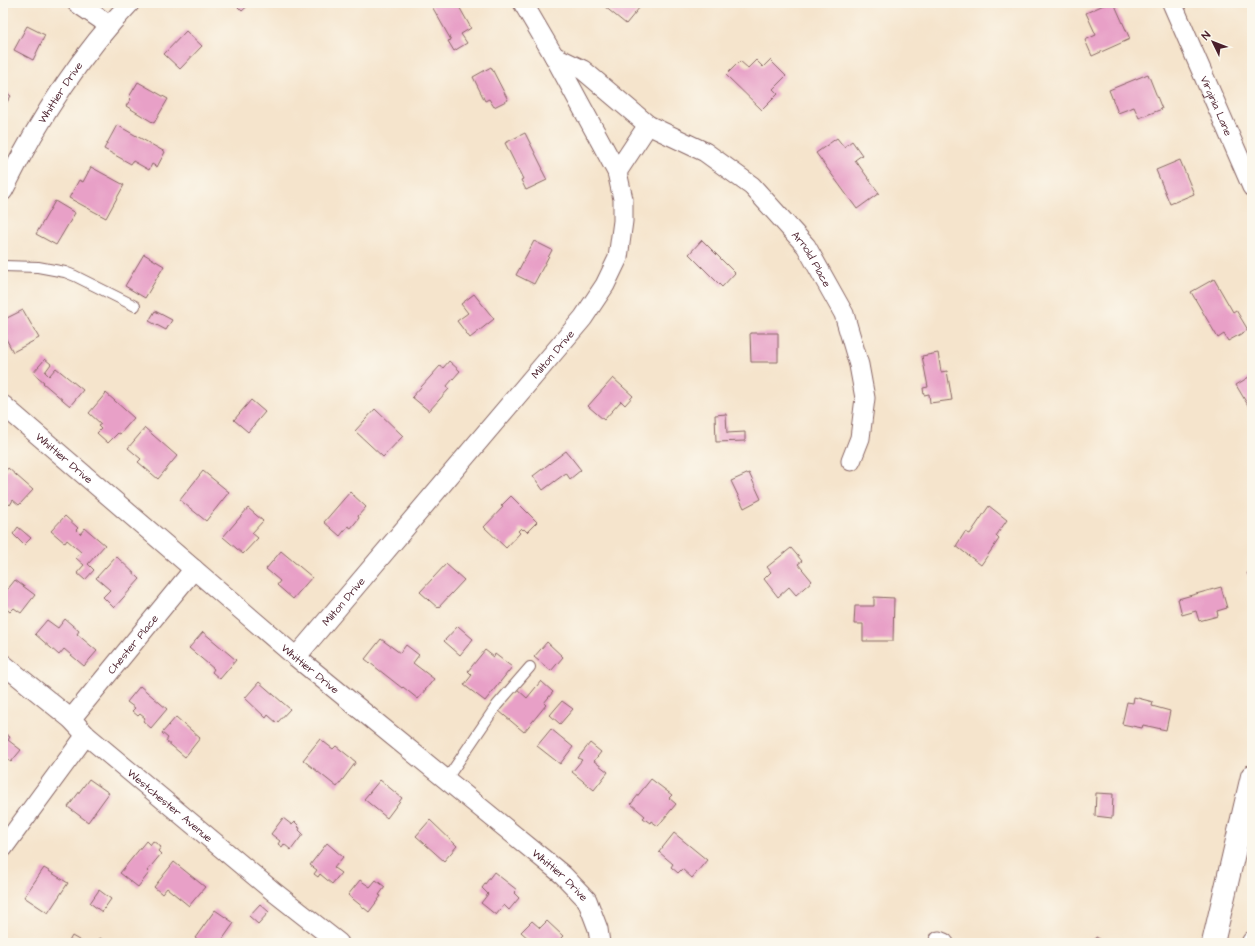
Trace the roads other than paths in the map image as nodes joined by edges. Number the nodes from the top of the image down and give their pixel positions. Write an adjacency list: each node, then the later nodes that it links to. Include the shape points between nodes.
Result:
1 (77, 3): 5 (street)
2 (130, 3): 5 (street, Whittier Drive)
3 (523, 3): 6 (street, Milton Drive)
4 (1172, 3): 10 (street, Virginia Lane)
5 (108, 25): 8 (street, Whittier Drive)
6 (554, 56): 7 (street, Arnold Place, via 583,70); 9 (street, Milton Drive)
7 (648, 125): 9 (street); 15 (street, Arnold Place, via 705,152 752,186 806,246 844,314 859,365 865,398 860,438)
8 (8, 166): 11 (street, Whittier Drive)
9 (617, 172): 17 (street, Milton Drive, via 623,199 623,221 618,258 605,285 578,324)
10 (1252, 187)
11 (3, 191)
12 (3, 266): 13 (lane, via 38,267 65,272)
13 (135, 306)
14 (3, 405): 16 (street, Whittier Drive)
15 (851, 461)
16 (194, 569): 17 (street, Whittier Drive); 20 (street, Chester Place)
17 (296, 657): 23 (street, Whittier Drive)
18 (3, 664): 20 (street, Westchester Avenue)
19 (530, 667): 23 (lane, via 497,705)
20 (71, 719): 21 (street, Westchester Avenue)
21 (86, 735): 24 (street); 25 (street, Westchester Avenue)
22 (1252, 776): 27 (street)
23 (446, 780): 26 (street, Whittier Drive, via 562,875 587,900 598,929)
24 (3, 848)
25 (339, 943)
26 (600, 943)
27 (1213, 943)

